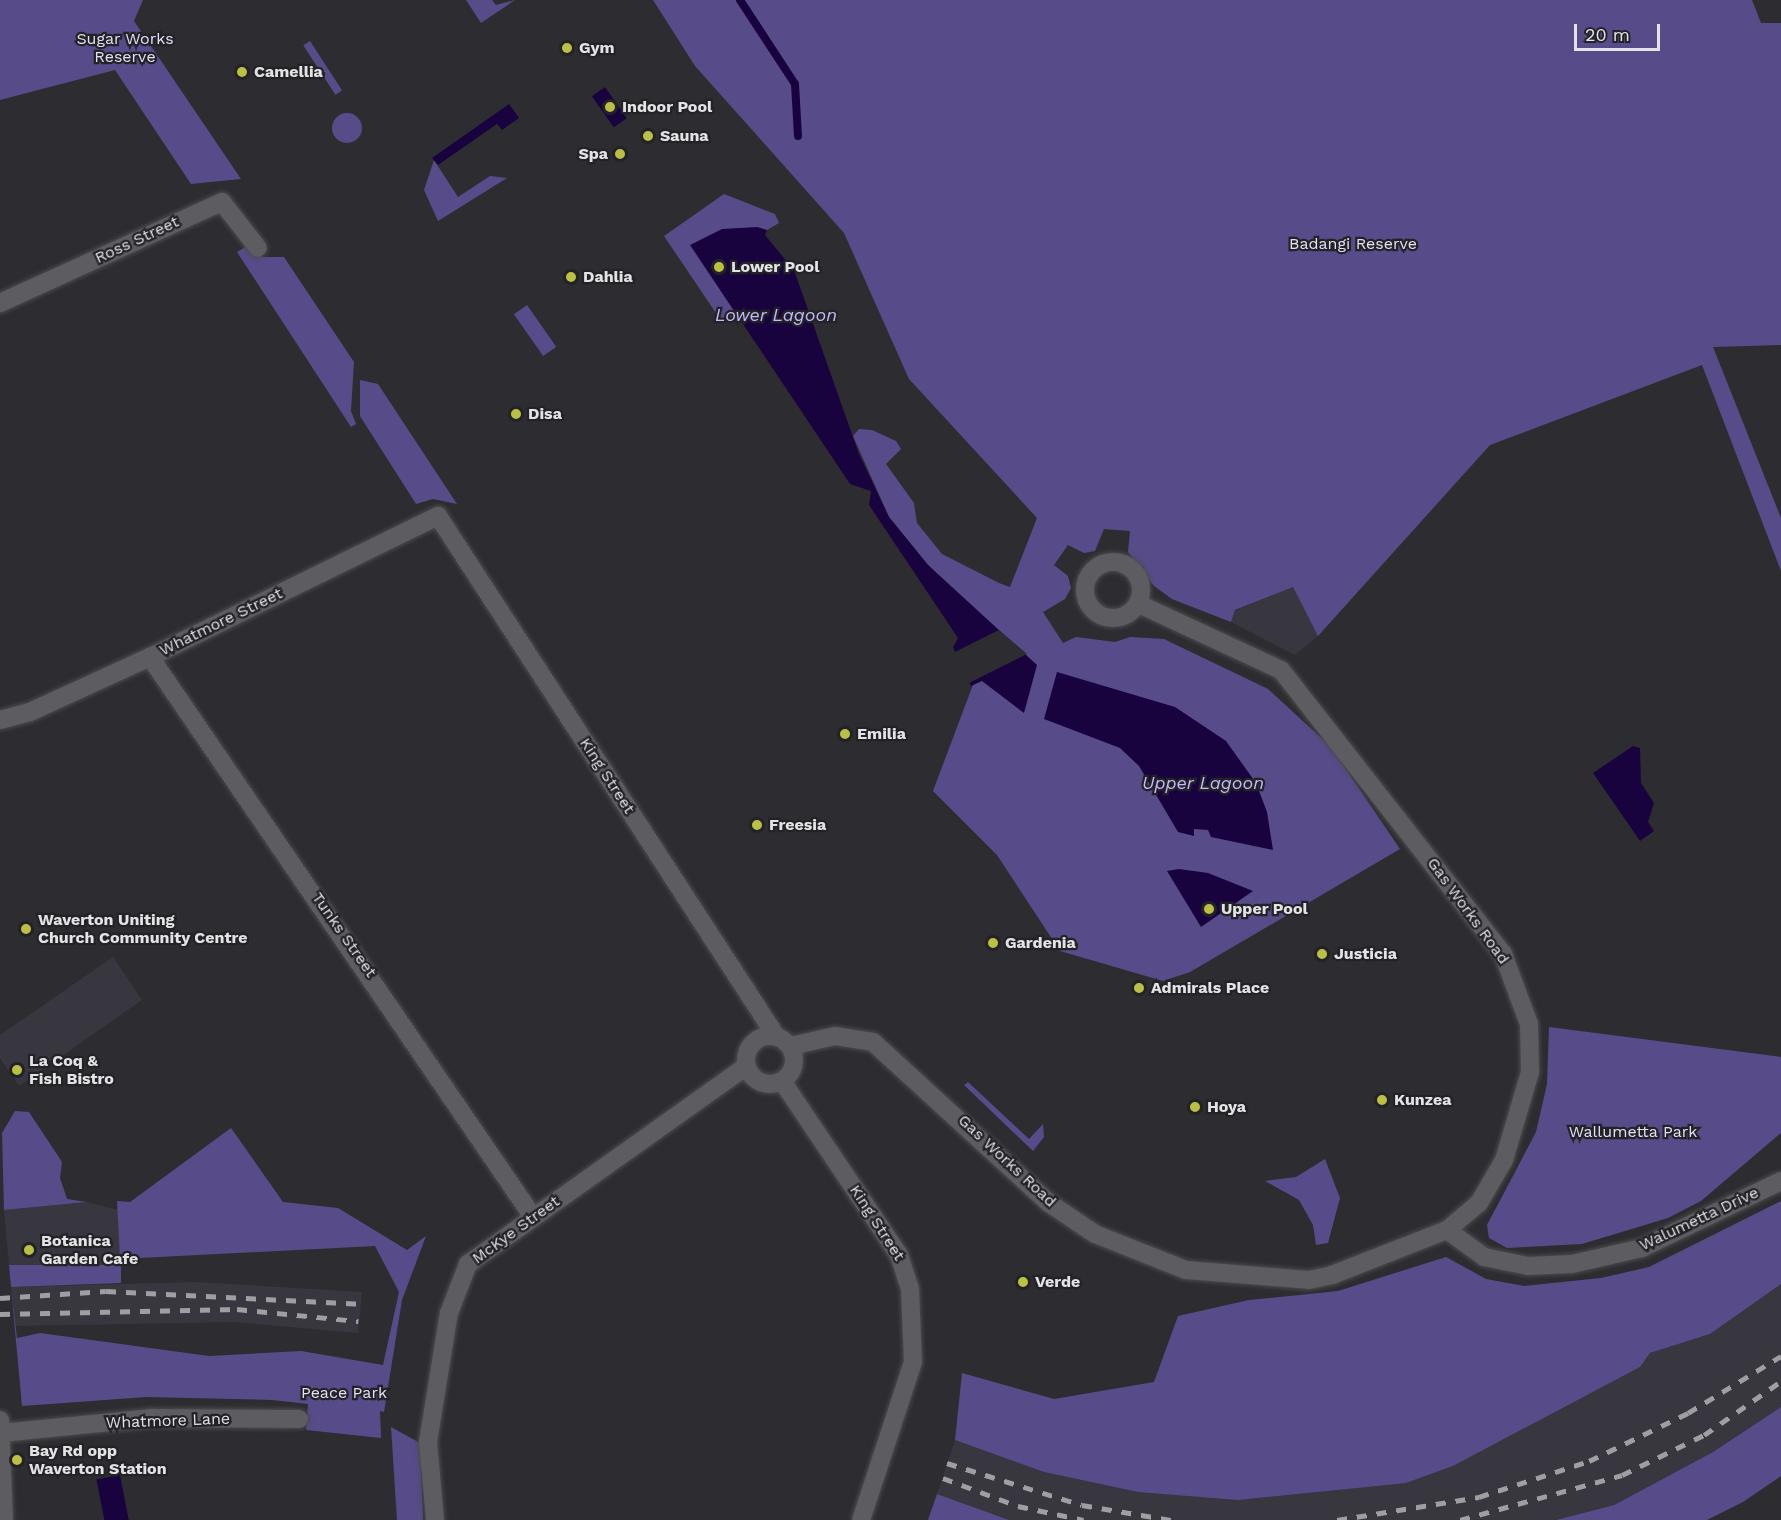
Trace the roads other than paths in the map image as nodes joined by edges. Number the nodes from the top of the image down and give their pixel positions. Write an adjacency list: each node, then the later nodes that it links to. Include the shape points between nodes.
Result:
1 (258, 248): 2 (street, Ross Street, via 222,202)
2 (0, 303)
3 (438, 516): 5 (street, Whatmore Street); 7 (street, King Street)
4 (1139, 604): 12 (street, Gas Works Road, via 1281,670 1312,703 1503,954 1529,1024 1530,1072 1523,1109 1479,1203)
5 (150, 657): 6 (street, Whatmore Street, via 30,712); 11 (street, Tunks Street)
6 (0, 720)
7 (784, 1041): 8 (street, via 753,1042); 9 (street, via 793,1070); 12 (street, Gas Works Road, via 835,1036 873,1042 1049,1203 1121,1247 1186,1270 1310,1280 1370,1263)
8 (747, 1066): 9 (street, via 761,1082); 11 (street, McKye Street)
9 (782, 1081): 17 (street, King Street, via 899,1255 910,1288 913,1362)
10 (1781, 1181): 12 (street, Walumetta Drive, via 1642,1248 1572,1264 1528,1266 1484,1257)
11 (533, 1217): 16 (street, McKye Street, via 468,1264 449,1313 428,1442)
12 (1448, 1230)
13 (299, 1419): 14 (street, Whatmore Lane, via 150,1418)
14 (1, 1426): 15 (street)
15 (4, 1520)
16 (435, 1520)
17 (861, 1520)

